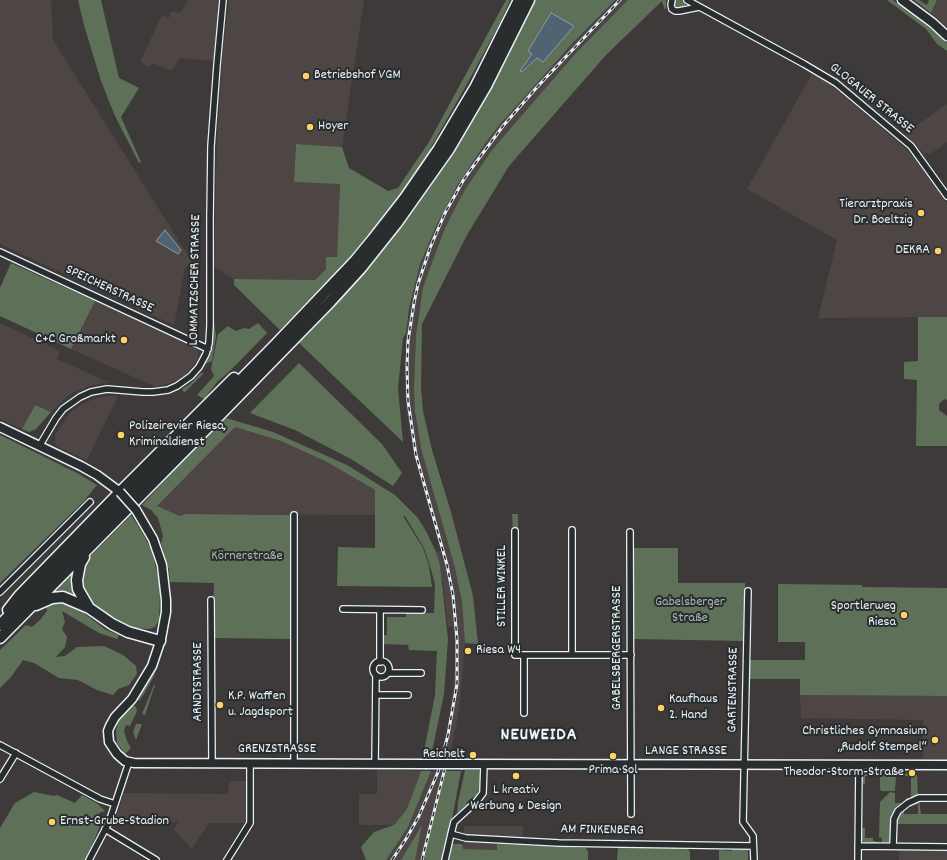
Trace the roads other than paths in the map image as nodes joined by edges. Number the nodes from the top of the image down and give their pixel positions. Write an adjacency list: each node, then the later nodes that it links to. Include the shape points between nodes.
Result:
1 (223, 0): 11 (street, LOMMATZSCHER STRASSE, via 211,146)
2 (519, 0): 12 (highway, via 462,110 409,192 355,261)
3 (529, 0): 21 (highway, via 471,114 396,224 361,268)
4 (672, 0): 7 (street, via 672,9 675,11)
5 (687, 0): 7 (street, GLOGAUER STRASSE)
6 (902, 0): 8 (street)
7 (700, 6): 9 (street, GLOGAUER STRASSE, via 836,83 911,146)
8 (947, 36)
9 (947, 196)
10 (0, 252): 11 (street, SPEICHERSTRASSE)
11 (208, 349): 14 (street, LOMMATZSCHER STRASSE, via 201,364 191,376 168,390 143,392 107,389 80,397 63,409)
12 (256, 365): 15 (highway, via 241,372 230,382); 30 (highway)
13 (0, 427): 14 (street)
14 (40, 445): 15 (street, via 97,475)
15 (120, 492): 30 (highway, via 19,596 6,612); 32 (street, bridge, via 136,510 162,564 166,606)
16 (90, 502): 23 (street)
17 (294, 515): 48 (street)
18 (572, 530): 34 (street)
19 (515, 531): 33 (street, STILLER WINKEL, via 515,655)
20 (630, 532): 35 (street, GABELSBERGERSTRASSE)
21 (86, 551): 25 (highway, via 77,580 78,589); 26 (highway)
22 (748, 590): 53 (street, GARTENSTRASSE)
23 (0, 592)
24 (211, 600): 46 (street, ARNDTSTRASSE)
25 (89, 608): 26 (highway, via 63,598 52,598); 32 (highway, via 128,632)
26 (28, 609): 31 (highway)
27 (343, 609): 28 (street)
28 (380, 610): 29 (street); 36 (street)
29 (422, 610)
30 (2, 623)
31 (0, 638)
32 (160, 641): 45 (street, via 147,676 109,729 114,752)
33 (524, 655): 34 (street); 42 (street)
34 (572, 655): 35 (street)
35 (631, 655): 52 (street, GABELSBERGERSTRASSE)
36 (380, 662): 38 (street, via 386,664); 39 (street, via 374,666)
37 (421, 672): 38 (street)
38 (388, 673): 39 (street, via 384,677)
39 (376, 675): 40 (street)
40 (376, 695): 41 (street); 49 (street)
41 (408, 695)
42 (524, 713)
43 (0, 745): 44 (street)
44 (16, 753): 56 (street); 58 (street, via 100,800)
45 (129, 762): 46 (street, GRENZSTRASSE); 58 (street)
46 (212, 763): 47 (street, GRENZSTRASSE)
47 (250, 763): 48 (street, GRENZSTRASSE); 68 (street, via 250,823)
48 (294, 763): 49 (street, GRENZSTRASSE)
49 (375, 763): 50 (street, GRENZSTRASSE)
50 (425, 764): 51 (street, LANGE STRASSE, bridge)
51 (484, 764): 52 (street, LANGE STRASSE); 61 (street, via 483,793 456,820)
52 (630, 765): 53 (street, LANGE STRASSE); 59 (street, GABELSBERGERSTRASSE)
53 (745, 765): 54 (street, LANGE STRASSE); 62 (street, GARTENSTRASSE, via 743,822 751,832)
54 (859, 765): 55 (street, LANGE STRASSE); 63 (street)
55 (947, 765)
56 (0, 779)
57 (947, 798): 64 (street, via 919,798 898,811 894,819)
58 (115, 804): 60 (street)
59 (631, 814)
60 (105, 829): 66 (street); 67 (street)
61 (450, 834): 62 (street, AM FINKENBERG, via 466,838 552,842); 69 (street)
62 (754, 846): 70 (street)
63 (858, 846): 64 (street); 71 (street)
64 (893, 846): 65 (street)
65 (947, 847)
66 (89, 860)
67 (156, 860)
68 (227, 860)
69 (445, 860)
70 (754, 860)
71 (858, 860)

